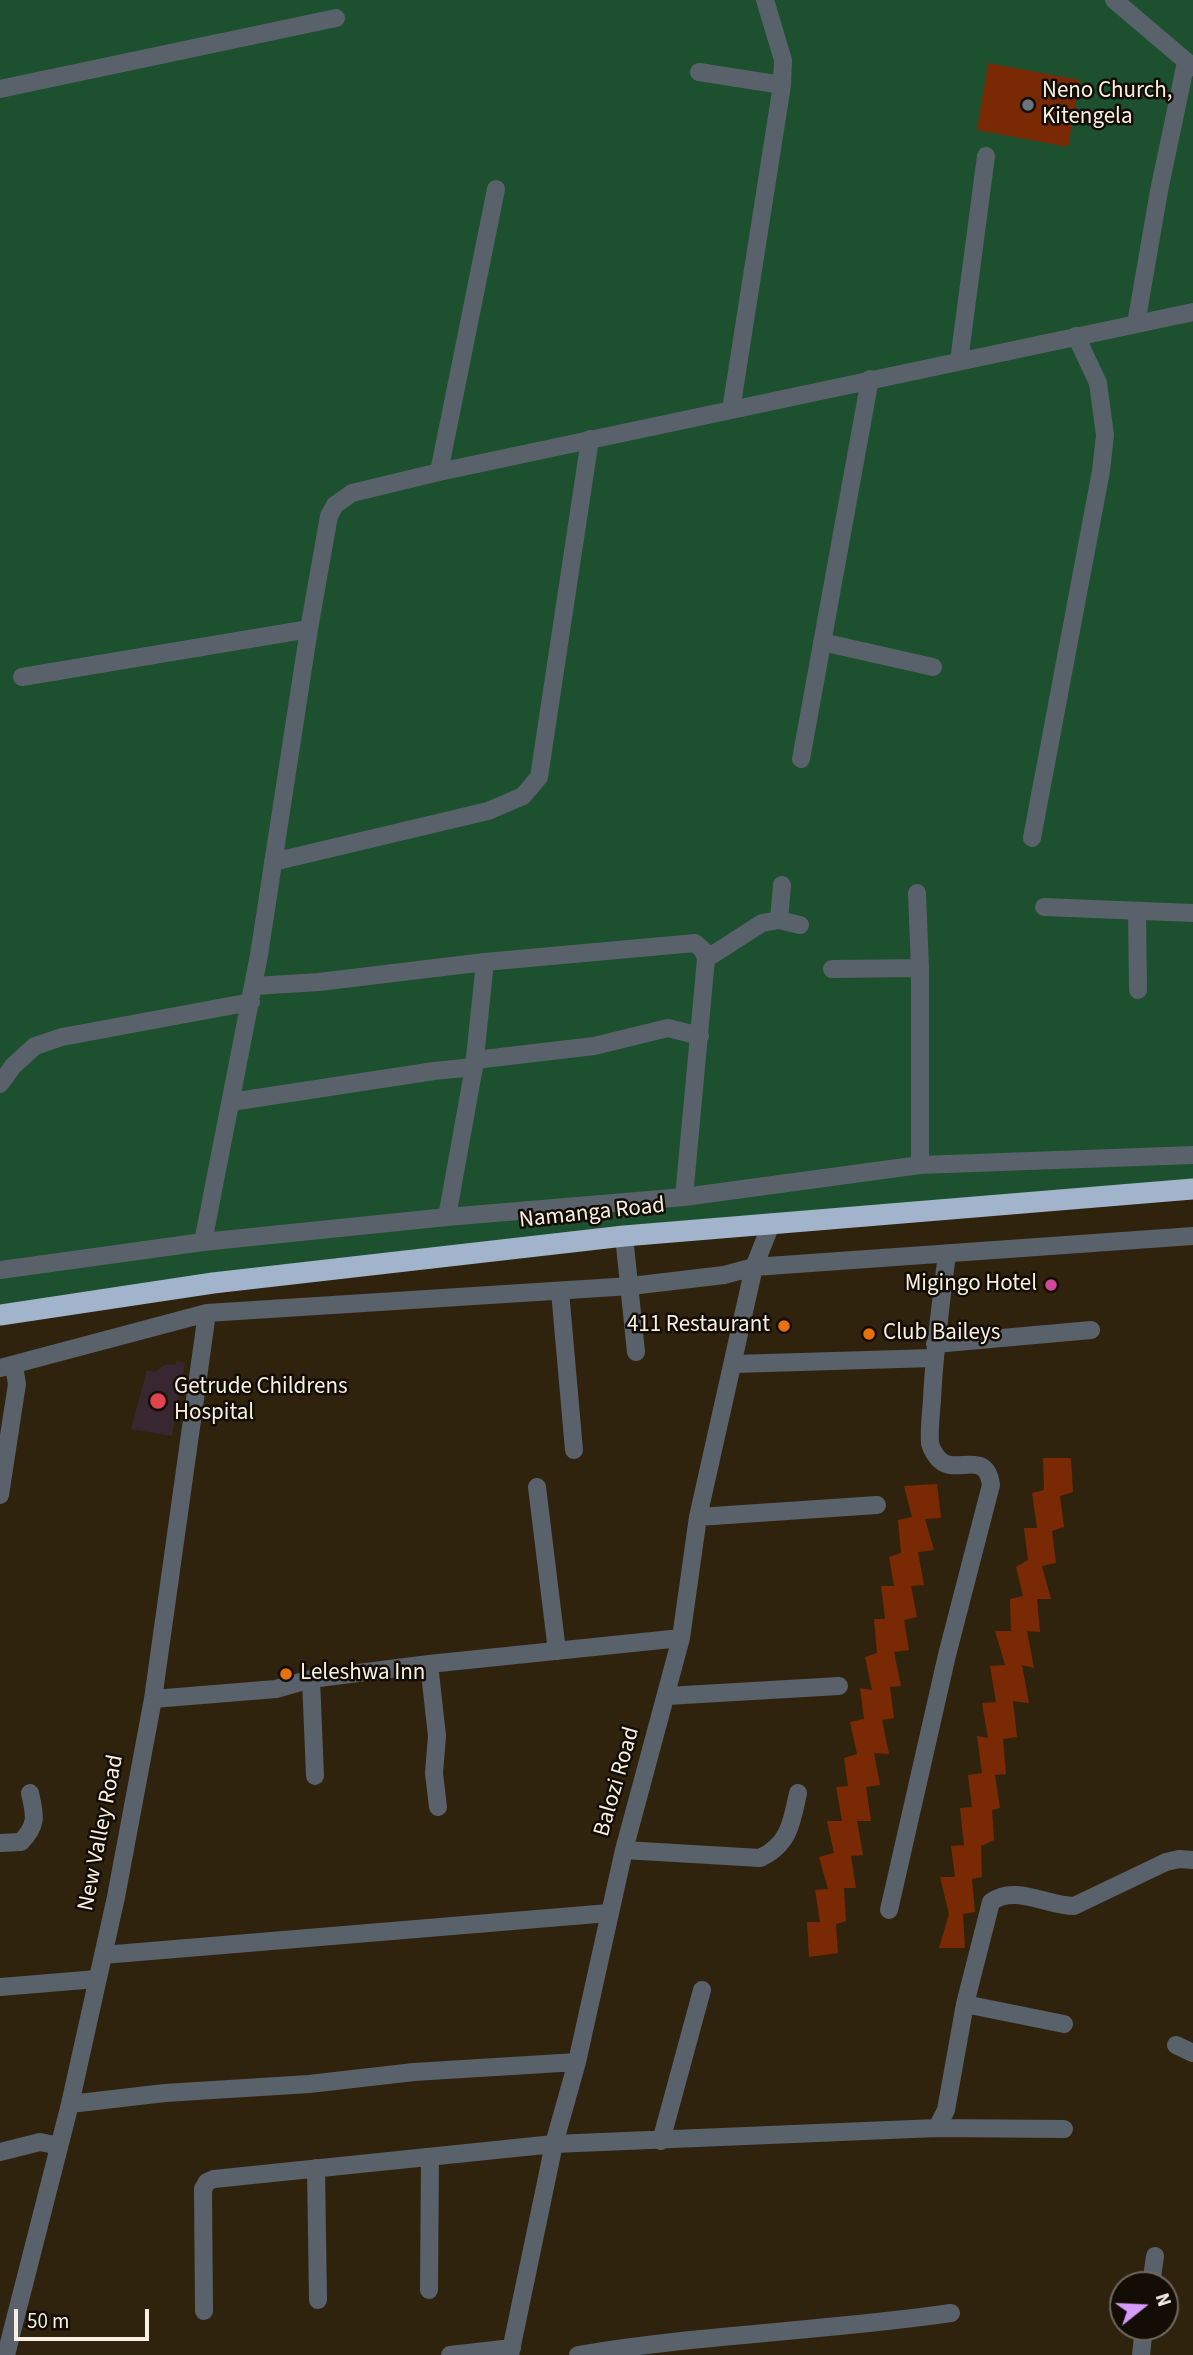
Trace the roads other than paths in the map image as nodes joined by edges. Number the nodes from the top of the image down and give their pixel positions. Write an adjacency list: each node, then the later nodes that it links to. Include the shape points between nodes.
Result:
1 (765, 0): 6 (street, via 783,60)
2 (1114, 0): 4 (street)
3 (336, 18): 7 (street)
4 (1190, 65): 11 (street, via 1159,191)
5 (699, 72): 6 (street)
6 (782, 85): 15 (street)
7 (0, 89)
8 (986, 156): 13 (street)
9 (496, 189): 17 (street)
10 (1193, 312): 11 (street)
11 (1136, 324): 12 (street)
12 (1076, 336): 13 (street); 23 (street, via 1098,383 1104,447)
13 (959, 361): 14 (street)
14 (870, 379): 15 (street); 19 (street)
15 (731, 410): 16 (street)
16 (590, 439): 17 (street); 24 (street, via 536,782 523,796 488,811)
17 (439, 471): 18 (street, via 352,493 335,505)
18 (309, 629): 21 (street); 24 (street)
19 (822, 642): 20 (street); 22 (street)
20 (933, 667)
21 (22, 677)
22 (801, 759)
23 (1032, 838)
24 (273, 862): 37 (street)
25 (782, 885): 30 (street)
26 (917, 892): 34 (street)
27 (1044, 907): 28 (street)
28 (1138, 911): 29 (street); 36 (street)
29 (1193, 913)
30 (779, 920): 31 (street); 32 (street, via 762,923)
31 (800, 925)
32 (706, 959): 33 (street, via 695,943); 38 (street)
33 (485, 962): 37 (street); 39 (street)
34 (920, 968): 35 (street); 43 (street)
35 (832, 969)
36 (1138, 990)
37 (252, 994): 40 (street, via 35,1046); 41 (street)
38 (700, 1036): 39 (street, via 668,1028 594,1046); 45 (street)
39 (474, 1064): 41 (street); 46 (street)
40 (0, 1084)
41 (231, 1102): 50 (street)
42 (1193, 1155): 43 (street)
43 (920, 1165): 45 (street)
44 (1193, 1189): 47 (highway, Namanga Road)
45 (684, 1197): 46 (street)
46 (447, 1217): 50 (street)
47 (772, 1222): 48 (highway, Namanga Road); 52 (street, Balozi Road)
48 (624, 1236): 54 (street); 57 (highway, Namanga Road, via 213,1283)
49 (1193, 1236): 51 (street)
50 (204, 1242): 53 (street)
51 (947, 1254): 52 (street); 59 (street)
52 (754, 1267): 54 (street); 61 (street, Balozi Road)
53 (0, 1270)
54 (631, 1286): 55 (street); 60 (street)
55 (560, 1291): 56 (street); 63 (street)
56 (207, 1313): 62 (street); 75 (street, New Valley Road)
57 (0, 1315)
58 (1091, 1330): 59 (street)
59 (934, 1351): 61 (street); 83 (street, via 930,1445 947,1465 985,1468 991,1485)
60 (636, 1352)
61 (734, 1364): 68 (street, Balozi Road)
62 (7, 1367): 64 (street, via 17,1384)
63 (574, 1450)
64 (2, 1468): 66 (street)
65 (537, 1487): 70 (street)
66 (0, 1495)
67 (877, 1505): 68 (street)
68 (698, 1517): 69 (street, Balozi Road)
69 (681, 1638): 70 (street); 74 (street, Balozi Road)
70 (556, 1651): 71 (street)
71 (429, 1664): 72 (street); 79 (street)
72 (311, 1679): 75 (street, via 276,1689); 76 (street)
73 (839, 1686): 74 (street)
74 (667, 1696): 81 (street, Balozi Road)
75 (153, 1699): 85 (street, New Valley Road)
76 (315, 1776)
77 (30, 1793): 80 (street, via 35,1816 30,1832 21,1842)
78 (798, 1793): 81 (street, via 791,1827 774,1851 760,1858)
79 (438, 1807)
80 (0, 1843)
81 (624, 1850): 84 (street, Balozi Road)
82 (1193, 1860): 89 (street, via 1166,1862 1074,1906 1000,1895 991,1902)
83 (889, 1910)
84 (609, 1913): 85 (street); 93 (street, Balozi Road)
85 (103, 1955): 86 (street, New Valley Road)
86 (97, 1979): 87 (street); 94 (street, New Valley Road)
87 (0, 1987)
88 (702, 1990): 97 (street)
89 (965, 2004): 90 (street); 95 (street, via 946,2110)
90 (1064, 2024)
91 (1176, 2045): 92 (street)
92 (1193, 2053)
93 (578, 2062): 94 (street, via 414,2072); 98 (street, Balozi Road)
94 (70, 2104): 99 (street, New Valley Road)
95 (937, 2128): 96 (street); 97 (street)
96 (1065, 2129)
97 (661, 2141): 98 (street)
98 (554, 2144): 101 (street); 111 (street, Balozi Road)
99 (59, 2146): 100 (street, via 40,2142); 107 (street, New Valley Road)
100 (0, 2152)
101 (430, 2157): 102 (street); 105 (street)
102 (316, 2168): 106 (street); 109 (street, via 207,2182 203,2189)
103 (1155, 2256): 104 (street)
104 (1153, 2271)
105 (429, 2290)
106 (318, 2300)
107 (19, 2301): 108 (street); 112 (street, New Valley Road)
108 (0, 2303)
109 (204, 2311)
110 (951, 2313): 114 (street)
111 (511, 2351): 113 (street)
112 (6, 2355)
113 (450, 2355)
114 (578, 2355)

